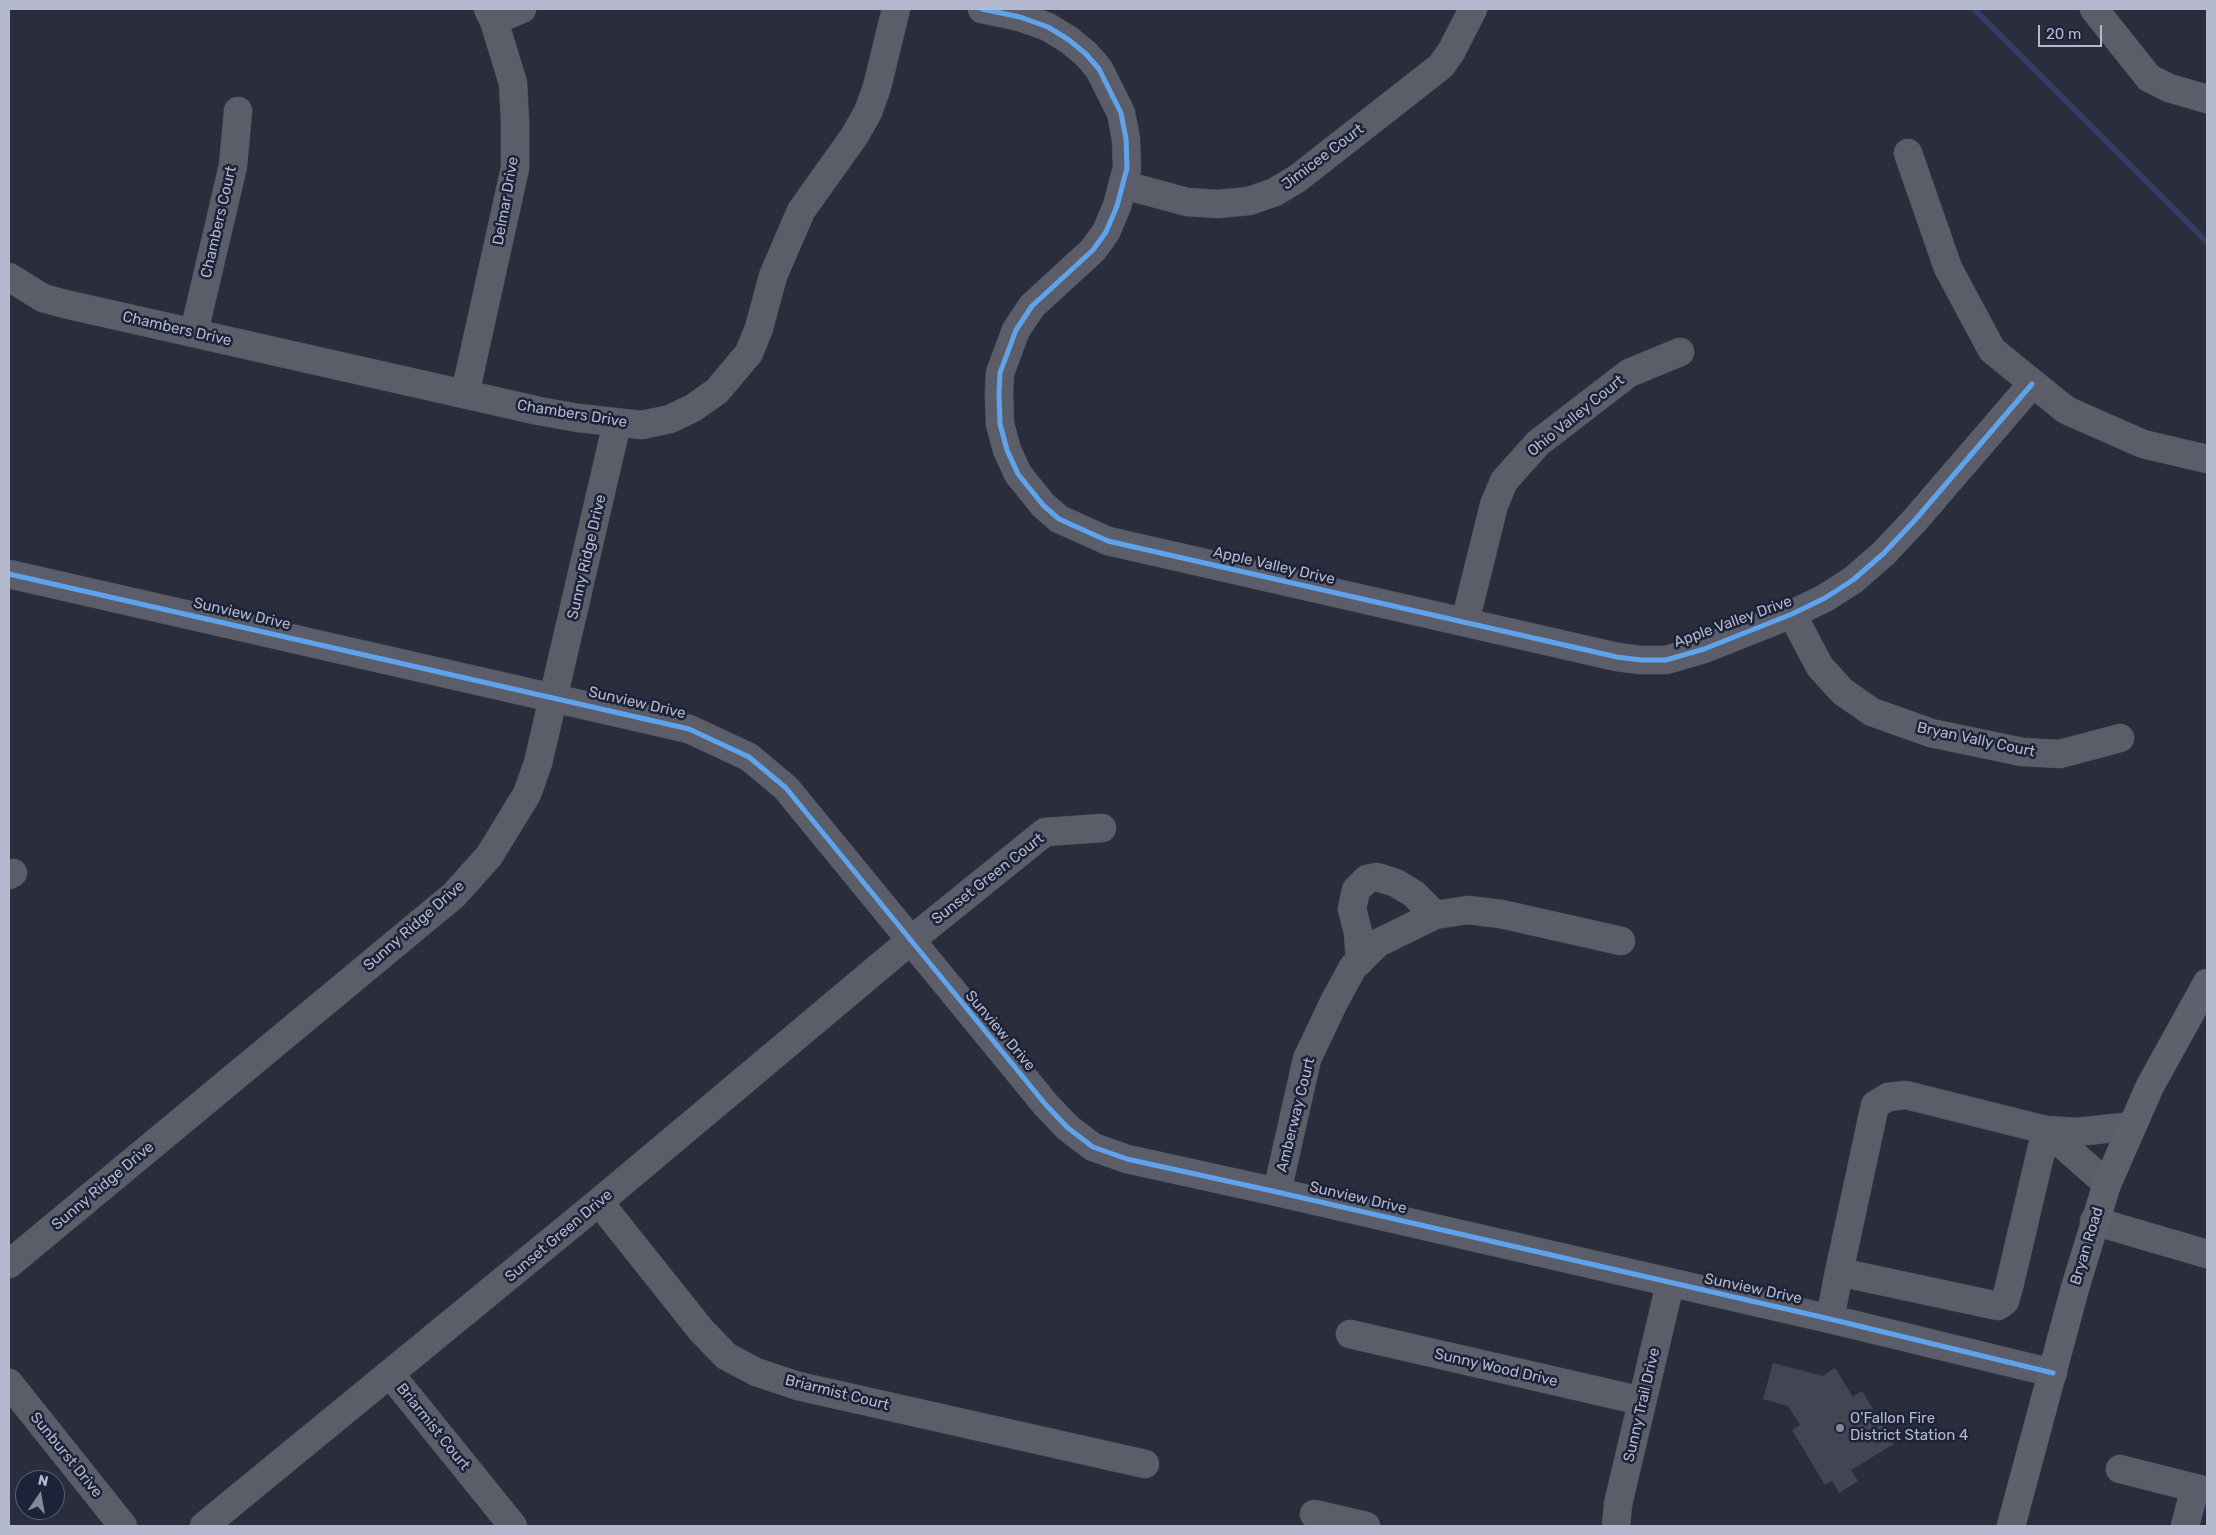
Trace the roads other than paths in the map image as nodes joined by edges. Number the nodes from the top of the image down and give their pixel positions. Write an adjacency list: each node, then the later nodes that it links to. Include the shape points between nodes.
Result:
1 (522, 9): 6 (street)
2 (896, 9): 16 (street, Chambers Drive, via 868,112 797,220 773,276 750,353 717,391 693,408 670,419 642,425)
3 (982, 9): 10 (street, Apple Valley Drive, via 1048,27 1086,54 1099,70 1121,113 1126,139)
4 (1472, 9): 10 (street, Jimicee Court, via 1452,52 1441,66 1298,178 1275,192 1249,201 1218,204 1187,202)
5 (2094, 9): 7 (street, via 2150,78 2169,88)
6 (491, 15): 15 (street, Delmar Drive, via 513,83 515,168)
7 (2207, 99)
8 (238, 111): 12 (street, Chambers Court, via 233,166)
9 (1908, 154): 14 (street, via 1948,268 1992,350)
10 (1124, 185): 20 (street, Apple Valley Drive, via 1106,232 1093,250 1032,306 1016,330 1006,355 998,393 1000,424 1007,450 1024,481 1059,519 1108,541)
11 (9, 277): 12 (street, Chambers Drive, via 43,298)
12 (194, 332): 15 (street, Chambers Drive)
13 (1680, 352): 20 (street, Ohio Valley Court, via 1628,373 1538,443 1504,481 1494,505)
14 (2032, 384): 17 (street, via 2066,410 2104,429 2143,444); 19 (street, Apple Valley Drive, via 1884,553 1826,598)
15 (465, 394): 16 (street, Chambers Drive)
16 (617, 423): 21 (street, Sunny Ridge Drive)
17 (2207, 459)
18 (9, 574): 21 (street, Sunview Drive)
19 (1792, 614): 20 (street, Apple Valley Drive, via 1704,649 1666,660 1617,656); 22 (street, Bryan Vally Court, via 1820,667 1843,692 1872,712 1930,733 2022,752 2060,754)
20 (1465, 622)
21 (555, 697): 25 (street, Sunview Drive, via 689,729 749,757 786,788); 36 (street, Sunny Ridge Drive, via 527,794 489,856 454,895)
22 (2120, 738)
23 (1102, 828): 25 (street, Sunset Green Court, via 1045,832)
24 (1435, 915): 26 (street, Amberway Court, via 1468,910 1501,914); 27 (street, Amberway Court, via 1378,943); 27 (street, via 1414,894 1396,883 1377,877 1367,879 1356,890 1352,909)
25 (910, 941): 32 (street, Sunview Drive, via 1046,1106 1093,1147 1126,1160); 33 (street, Sunset Green Drive)
26 (1620, 941)
27 (1360, 961): 32 (street, Amberway Court, via 1353,967 1334,1002 1307,1059)
28 (2207, 983): 29 (main road, Bryan Road, via 2150,1086)
29 (2132, 1126): 30 (street, via 2077,1132); 31 (main road, Bryan Road)
30 (2046, 1130): 31 (street); 37 (street, via 2005,1301 1998,1306); 37 (street, via 1906,1095 1888,1097 1875,1105)
31 (2107, 1184): 34 (main road, Bryan Road)
32 (1278, 1192): 38 (street, Sunview Drive)
33 (599, 1202): 42 (street, Sunset Green Drive); 45 (street, Briarmist Court, via 701,1330 726,1356 756,1372 798,1386)
34 (2094, 1221): 35 (street); 41 (main road, Bryan Road)
35 (2207, 1254)
36 (9, 1264)
37 (1839, 1272): 39 (street)
38 (1670, 1284): 39 (street, Sunview Drive); 44 (street, Sunny Trail Drive)
39 (1830, 1319): 41 (street, Sunview Drive)
40 (1350, 1334): 44 (street, Sunny Wood Drive)
41 (2052, 1373): 54 (main road, Bryan Road)
42 (391, 1375): 50 (street, Sunset Green Drive); 51 (street, Briarmist Court)
43 (9, 1383): 49 (street, Sunburst Drive)
44 (1642, 1401): 53 (street, Sunny Trail Drive, via 1618,1504)
45 (1145, 1464)
46 (2120, 1469): 47 (street)
47 (2201, 1489): 55 (street)
48 (1314, 1514): 52 (street)
49 (123, 1526)
50 (204, 1526)
51 (513, 1526)
52 (1366, 1526)
53 (1616, 1526)
54 (2010, 1526)
55 (2185, 1526)

